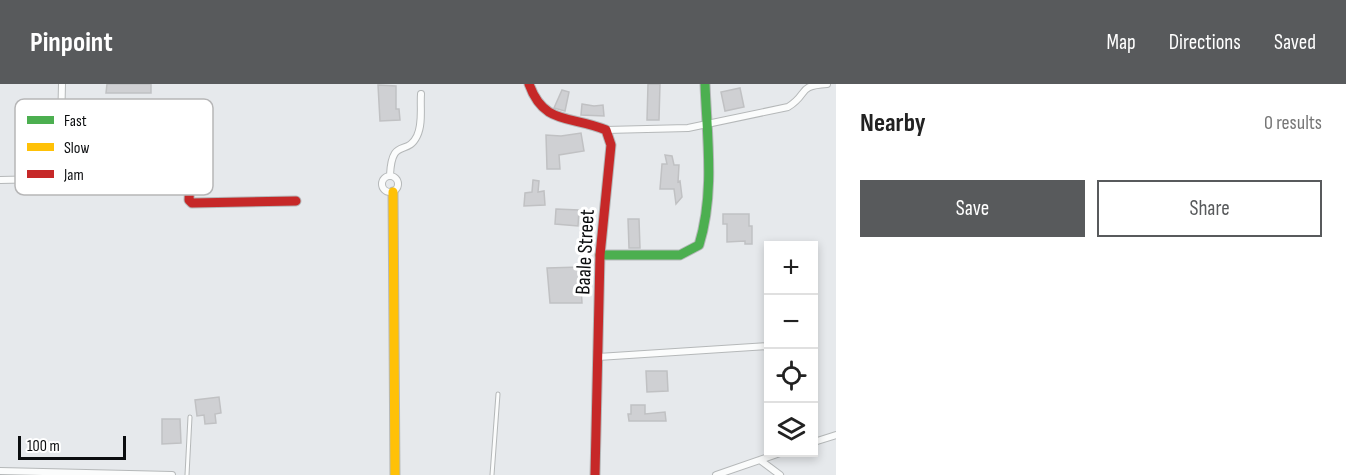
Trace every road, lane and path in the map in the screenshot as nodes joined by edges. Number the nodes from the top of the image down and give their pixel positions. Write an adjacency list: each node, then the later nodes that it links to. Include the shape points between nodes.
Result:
1 (62, 84): 6 (street)
2 (529, 84): 8 (street, via 539,108 549,115)
3 (705, 84): 7 (street)
4 (827, 84): 7 (street, via 810,85 788,107)
5 (421, 94): 9 (street, via 417,137 391,158)
6 (62, 99)
7 (707, 124): 8 (street); 15 (street, via 707,202 699,245 680,255)
8 (606, 130): 15 (street, Baale Street, via 611,145)
9 (390, 175): 12 (street, via 399,183); 12 (street, via 385,177 382,188)
10 (0, 180): 11 (street)
11 (15, 180)
12 (393, 192): 27 (street)
13 (189, 195): 14 (street, via 192,203)
14 (296, 201)
15 (600, 255): 17 (street, Baale Street)
16 (764, 346): 17 (street)
17 (598, 357): 29 (street, Baale Street)
18 (498, 394): 28 (lane)
19 (190, 417): 26 (lane)
20 (836, 435): 21 (street)
21 (818, 440)
22 (770, 457): 23 (street)
23 (760, 460): 30 (street); 31 (street)
24 (0, 471): 25 (street)
25 (171, 475)
26 (187, 475)
27 (394, 475)
28 (492, 475)
29 (595, 475)
30 (716, 475)
31 (780, 475)

